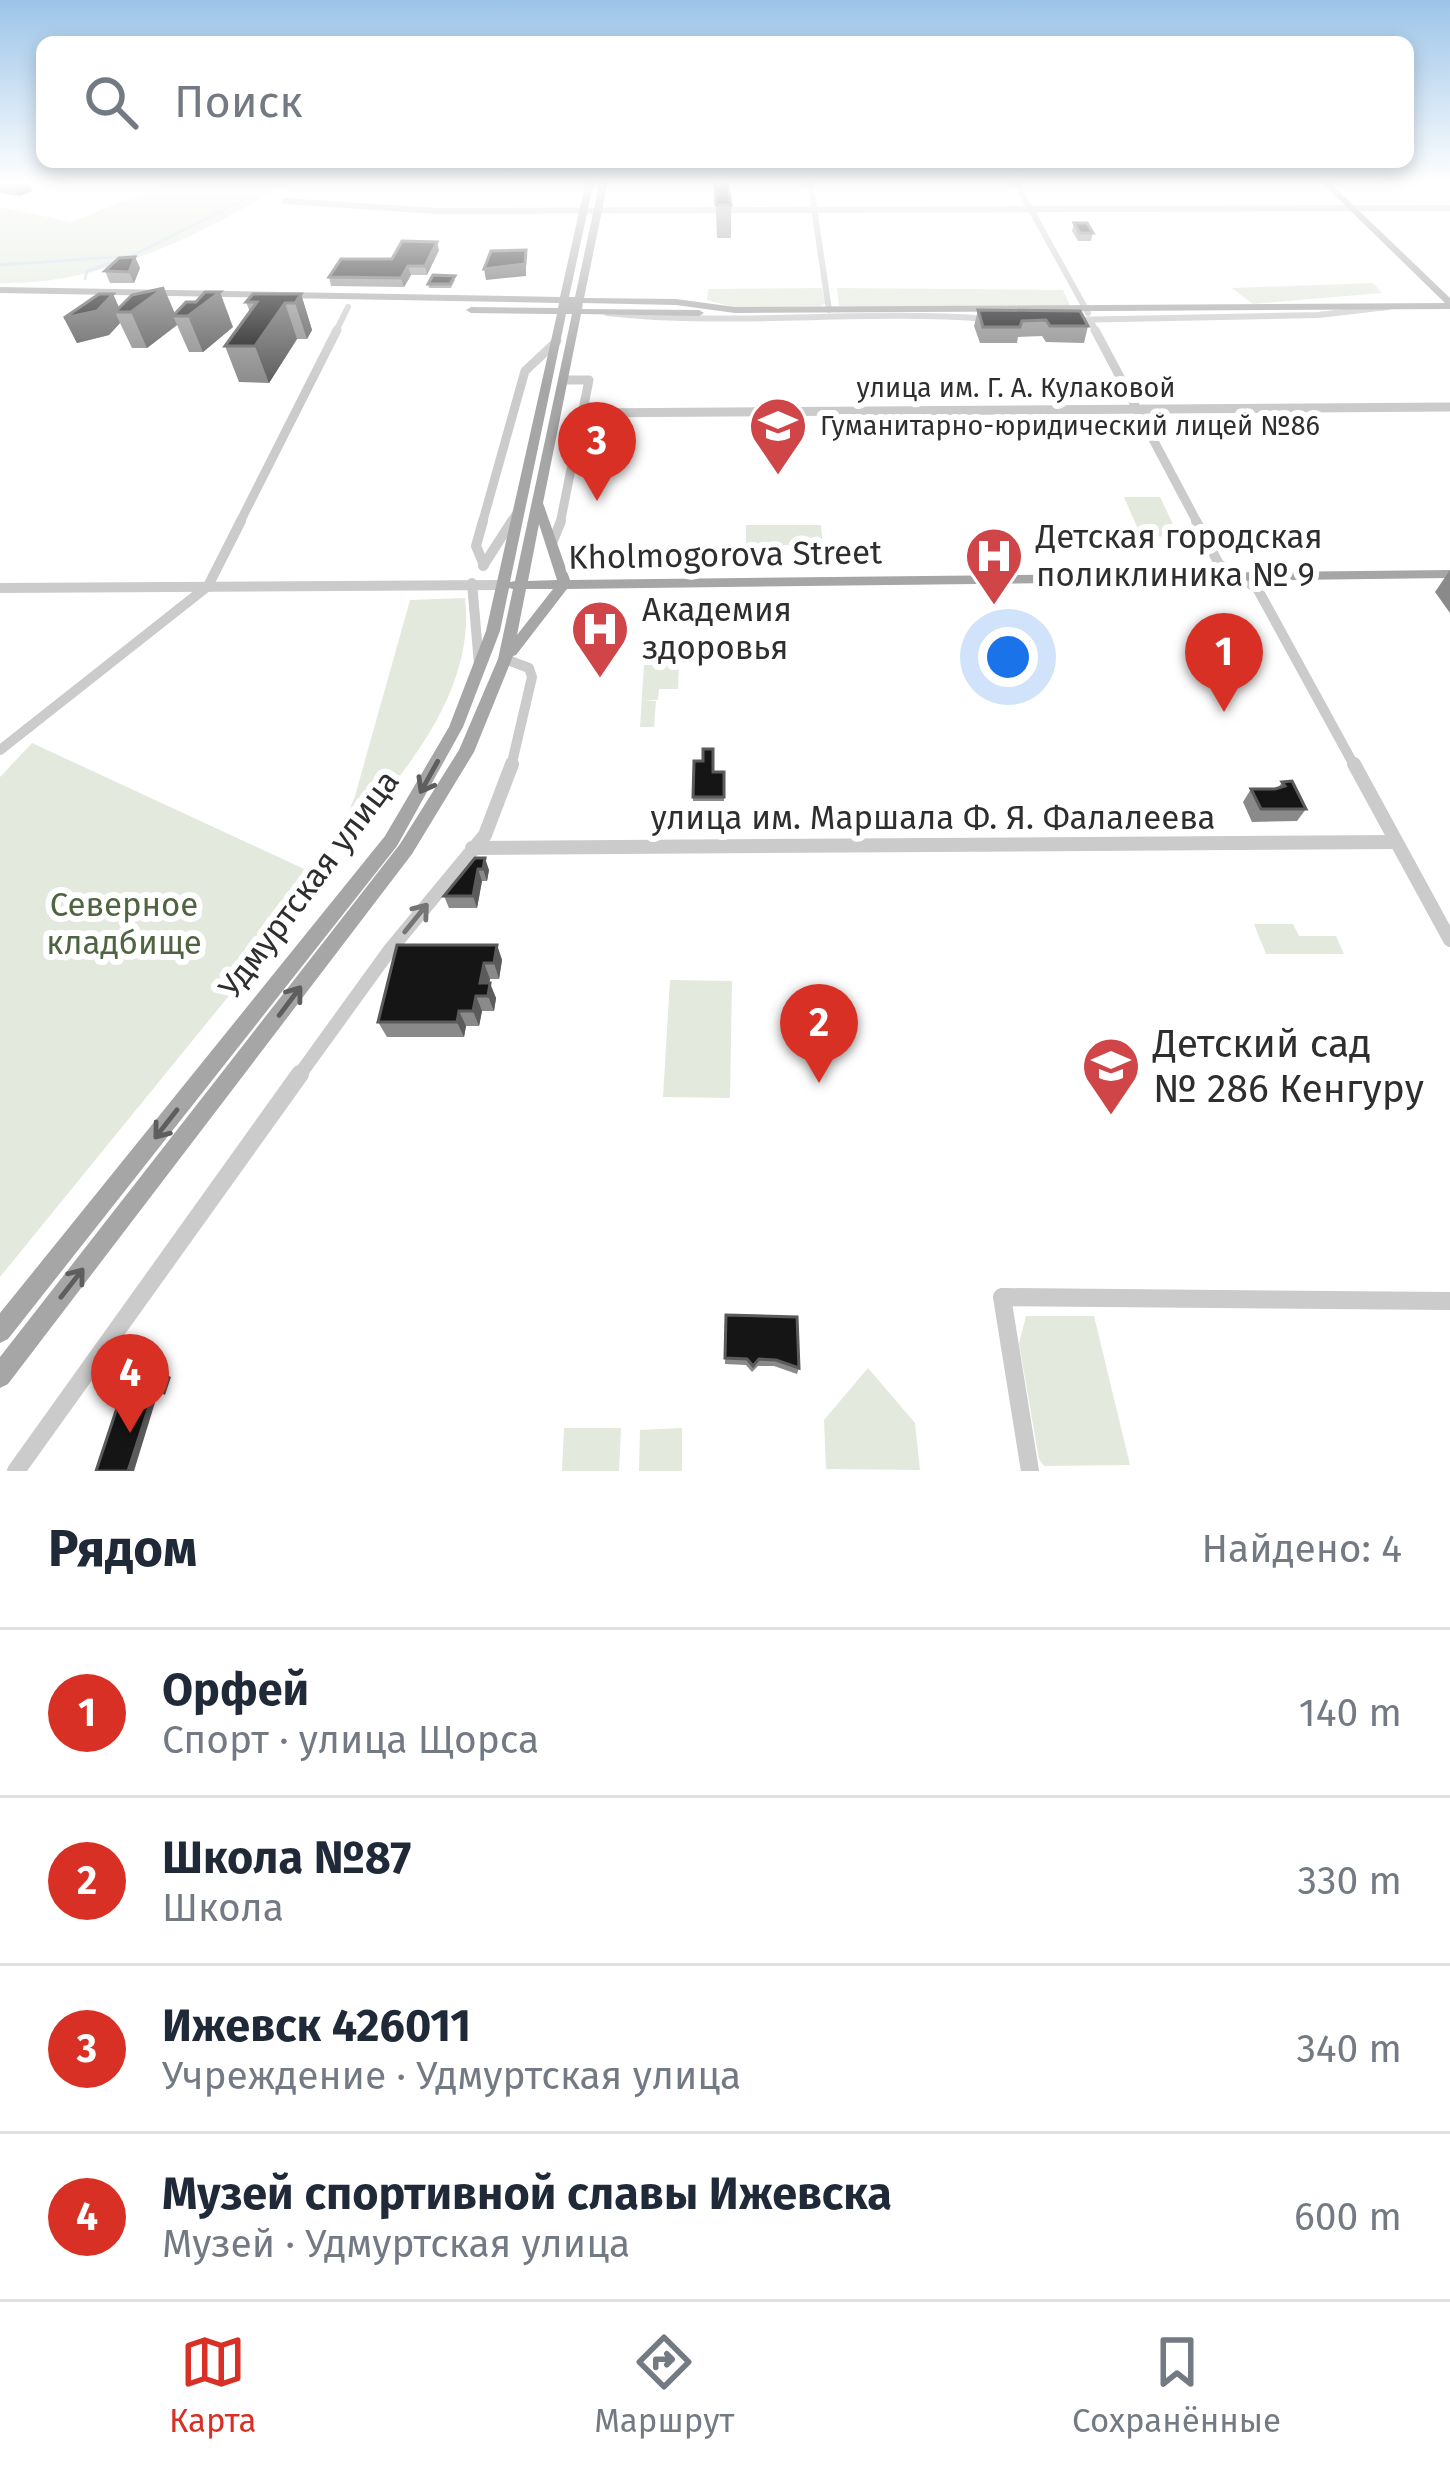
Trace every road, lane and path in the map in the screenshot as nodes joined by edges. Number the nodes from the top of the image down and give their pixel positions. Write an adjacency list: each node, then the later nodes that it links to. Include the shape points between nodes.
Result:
1 (576, 250): 15 (main road, Удмуртская улица)
2 (590, 250): 16 (main road, Удмуртская улица)
3 (820, 250): 19 (street)
4 (1053, 250): 21 (street)
5 (1397, 250): 7 (main road)
6 (0, 290): 8 (main road)
7 (1440, 290): 13 (main road); 17 (main road)
8 (87, 292): 9 (main road); 11 (main road)
9 (113, 292): 12 (main road); 15 (main road)
10 (0, 300): 11 (main road)
11 (76, 301): 12 (main road)
12 (104, 302): 14 (main road)
13 (1422, 305): 17 (main road); 21 (main road); 21 (main road)
14 (348, 307): 15 (main road); 38 (street)
15 (564, 307): 16 (main road); 22 (main road, Удмуртская улица)
16 (579, 307): 18 (main road); 19 (main road); 23 (main road, Удмуртская улица)
17 (1450, 307)
18 (594, 312): 19 (main road); 20 (street, via 663,319)
19 (829, 312): 20 (main road); 21 (main road)
20 (927, 314): 21 (main road)
21 (1088, 314): 25 (street)
22 (557, 340): 27 (main road, Удмуртская улица); 31 (street, Удмуртская улица, via 525,371 476,546)
23 (564, 380): 26 (street, via 589,380); 28 (main road, Удмуртская улица)
24 (1450, 407): 25 (street, улица им. Г. А. Кулаковой)
25 (1136, 408): 26 (street, улица им. Г. А. Кулаковой); 32 (street)
26 (581, 413): 29 (street)
27 (521, 506): 31 (street); 37 (main road, Удмуртская улица)
28 (538, 506): 29 (street); 30 (main road); 36 (main road, Удмуртская улица)
29 (562, 513): 30 (street)
30 (552, 543): 34 (main road)
31 (484, 566): 39 (street)
32 (1226, 573): 34 (main road, Kholmogorova Street); 35 (main road, Kholmogorova Street)
33 (1450, 574): 35 (main road, Kholmogorova Street)
34 (564, 583): 36 (main road, Kholmogorova Street); 41 (main road)
35 (1259, 583): 44 (street)
36 (523, 584): 37 (main road, Kholmogorova Street); 41 (main road, Удмуртская улица)
37 (504, 585): 39 (street, Kholmogorova Street); 42 (main road, Удмуртская улица)
38 (208, 586): 39 (street, Kholmogorova Street); 40 (street, Kholmogorova Street); 43 (street)
39 (470, 586): 42 (street)
40 (0, 588)
41 (506, 659): 45 (street, via 529,668 530,686 506,788); 48 (main road, Удмуртская улица, one-way to 41, via 434,809)
42 (480, 672): 47 (main road, Удмуртская улица, one-way to 47, via 391,842)
43 (0, 749)
44 (1395, 842): 45 (street, улица им. Маршала Ф. Я. Фалалеева); 46 (street)
45 (471, 848): 52 (street, one-way to 45)
46 (1450, 940)
47 (122, 1179): 48 (main road); 50 (main road, Удмуртская улица)
48 (144, 1191): 51 (main road, Удмуртская улица, one-way to 48)
49 (1450, 1301): 53 (street, via 1002,1297)
50 (0, 1331)
51 (0, 1376)
52 (16, 1471)
53 (1030, 1471)

